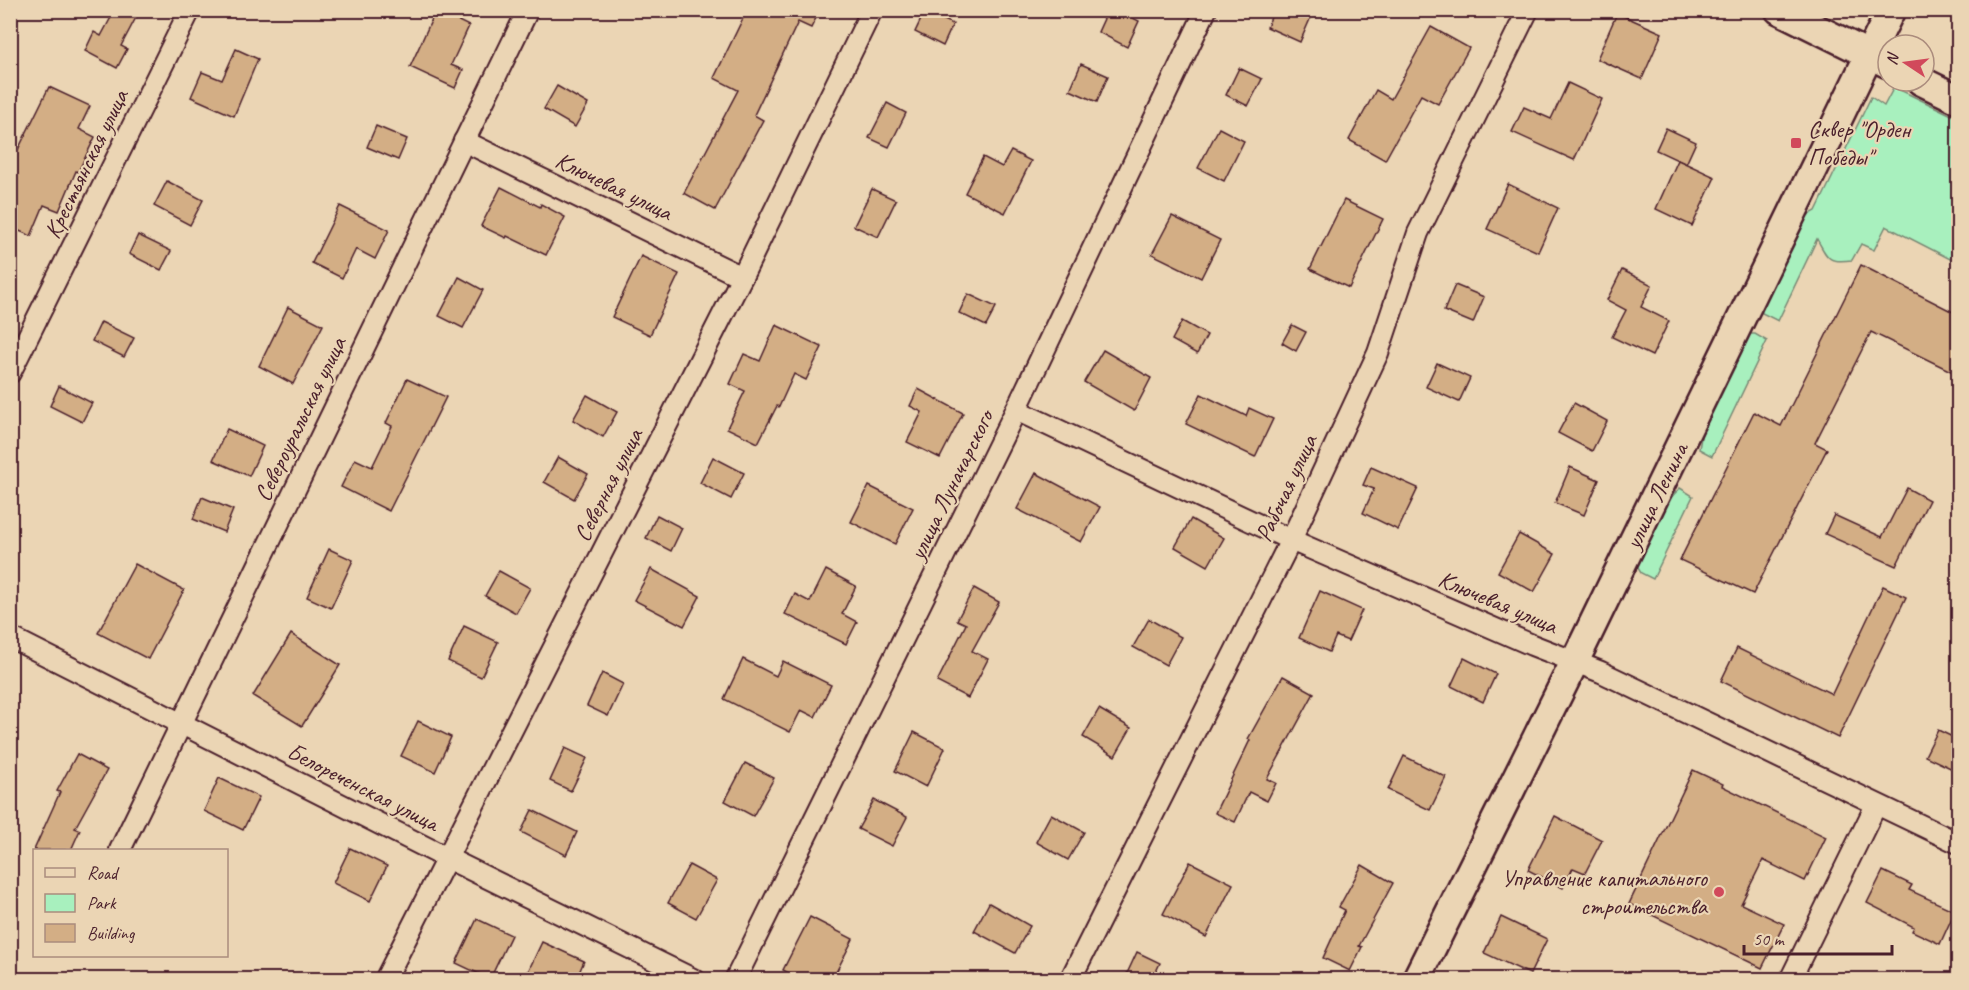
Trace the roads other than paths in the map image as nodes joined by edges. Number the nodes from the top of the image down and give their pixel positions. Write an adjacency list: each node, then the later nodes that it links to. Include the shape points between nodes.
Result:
1 (190, 10): 15 (street, Крестьянская улица)
2 (528, 10): 13 (street, Североуральская улица)
3 (872, 10): 14 (street, Северная улица)
4 (1206, 10): 16 (street, улица Луначарского)
5 (1528, 10): 17 (street, Рабочая улица, via 1418,233 1378,353)
6 (1779, 10): 9 (main road)
7 (1891, 10): 8 (main road, улица Ленина)
8 (1885, 33)
9 (1876, 59)
10 (1876, 64): 19 (main road, улица Ленина)
11 (1936, 88): 12 (main road)
12 (1959, 99)
13 (464, 141): 14 (street, Ключевая улица); 20 (street, Североуральская улица)
14 (742, 277): 24 (street, Северная улица)
15 (10, 373)
16 (1016, 410): 17 (street, Ключевая улица); 27 (street, улица Луначарского)
17 (1291, 540): 19 (street, Ключевая улица); 28 (street, Рабочая улица)
18 (10, 637): 20 (street, Белореченская улица)
19 (1575, 661): 21 (street, Ключевая улица); 29 (main road, улица Ленина)
20 (181, 723): 23 (street, Североуральская улица); 24 (street, Белореченская улица)
21 (1876, 805): 22 (street, Ключевая улица); 30 (street)
22 (1959, 843)
23 (120, 849)
24 (447, 858): 25 (street, Северная улица); 26 (street, Белореченская улица)
25 (385, 980)
26 (695, 980)
27 (735, 980)
28 (1070, 980)
29 (1416, 980)
30 (1790, 980)

